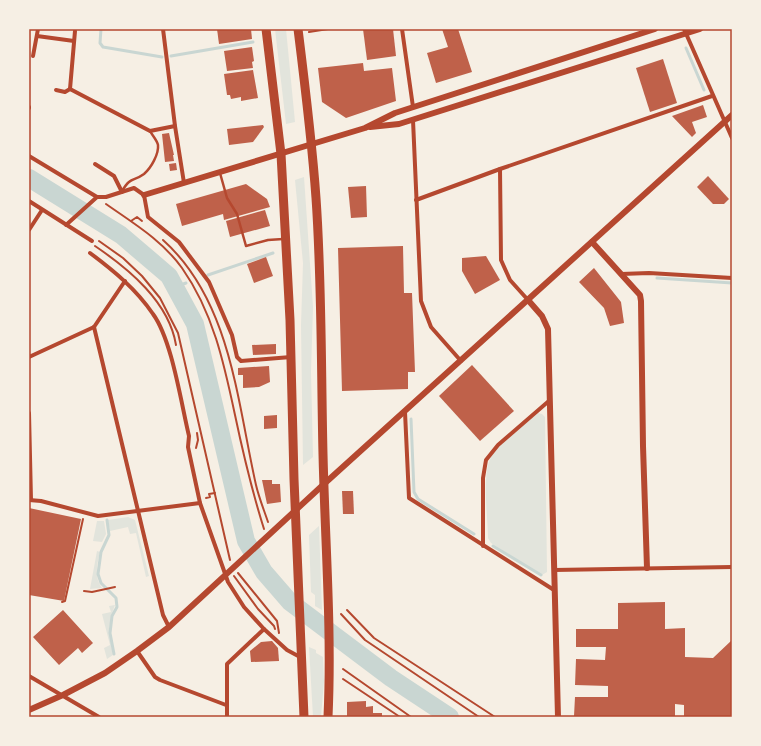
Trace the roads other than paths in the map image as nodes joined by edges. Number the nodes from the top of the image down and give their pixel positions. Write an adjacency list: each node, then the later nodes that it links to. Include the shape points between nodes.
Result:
1 (38, 29): 10 (street)
2 (163, 29): 20 (street)
3 (266, 29): 25 (highway)
4 (298, 29): 24 (highway)
5 (402, 29): 16 (street)
6 (655, 29): 16 (street)
7 (700, 29): 9 (street)
8 (75, 31): 11 (street)
9 (685, 31): 15 (street); 18 (street)
10 (37, 36): 11 (street); 12 (street)
11 (74, 41): 13 (street)
12 (33, 56)
13 (70, 89): 14 (street, via 65,92); 22 (street)
14 (56, 90)
15 (712, 96): 19 (street); 28 (street)
16 (413, 107): 21 (street)
17 (732, 115): 19 (street)
18 (413, 120): 21 (street); 34 (street)
19 (724, 122): 23 (street); 41 (street)
20 (175, 126): 22 (street); 30 (street)
21 (365, 128): 24 (street)
22 (150, 131): 31 (lane, via 158,144 154,158 144,174 128,181)
23 (732, 138)
24 (312, 145): 25 (street); 54 (highway, via 322,340)
25 (281, 154): 29 (street); 39 (highway)
26 (29, 156): 33 (street)
27 (95, 164): 31 (street, via 114,176)
28 (500, 169): 34 (street); 46 (street, via 501,260 510,280)
29 (220, 173): 30 (street); 39 (lane, via 227,198 237,214 246,246 268,240)
30 (184, 184): 32 (street)
31 (122, 192): 32 (street, via 134,188); 33 (street, via 106,198)
32 (144, 196): 49 (street, via 148,217 179,242 209,282 232,335 238,358 241,361)
33 (97, 197): 37 (street)
34 (416, 200): 50 (street, via 421,301 431,327)
35 (29, 202): 36 (street)
36 (42, 210): 37 (street); 38 (street)
37 (66, 225): 40 (street)
38 (29, 230)
39 (285, 239): 49 (highway)
40 (92, 242)
41 (592, 242): 43 (street); 46 (street)
42 (90, 253): 45 (street)
43 (621, 274): 44 (street, via 649,273); 61 (street, via 640,295 641,301)
44 (732, 278)
45 (125, 281): 47 (street); 56 (street, via 154,315 163,332 189,436 188,446)
46 (528, 300): 50 (street); 51 (street, via 542,316 548,329)
47 (94, 327): 48 (street); 57 (street)
48 (29, 356)
49 (292, 357): 58 (highway)
50 (461, 362): 52 (street)
51 (550, 400): 59 (street, via 498,445 486,460 483,478); 62 (street)
52 (405, 412): 54 (street); 59 (street, via 409,498)
53 (29, 413): 55 (street)
54 (324, 484): 58 (street); 76 (highway, via 329,608)
55 (30, 500): 57 (street, via 98,516)
56 (200, 503): 57 (street); 63 (street)
57 (138, 510): 65 (street, via 163,615)
58 (295, 512): 63 (street); 68 (highway)
59 (483, 546): 64 (street)
60 (732, 567): 61 (street)
61 (647, 568): 62 (street)
62 (554, 570): 64 (street)
63 (225, 576): 65 (street); 66 (street, via 244,607)
64 (554, 590): 77 (street)
65 (169, 627): 67 (street)
66 (264, 629): 68 (street, via 287,650); 71 (street, via 226,664)
67 (137, 652): 70 (street); 71 (street, via 160,680)
68 (302, 657): 75 (highway)
69 (29, 676): 70 (street)
70 (63, 695): 72 (street); 73 (street)
71 (226, 705): 74 (street)
72 (29, 710)
73 (99, 717)
74 (227, 717)
75 (304, 717)
76 (328, 717)
77 (558, 717)

